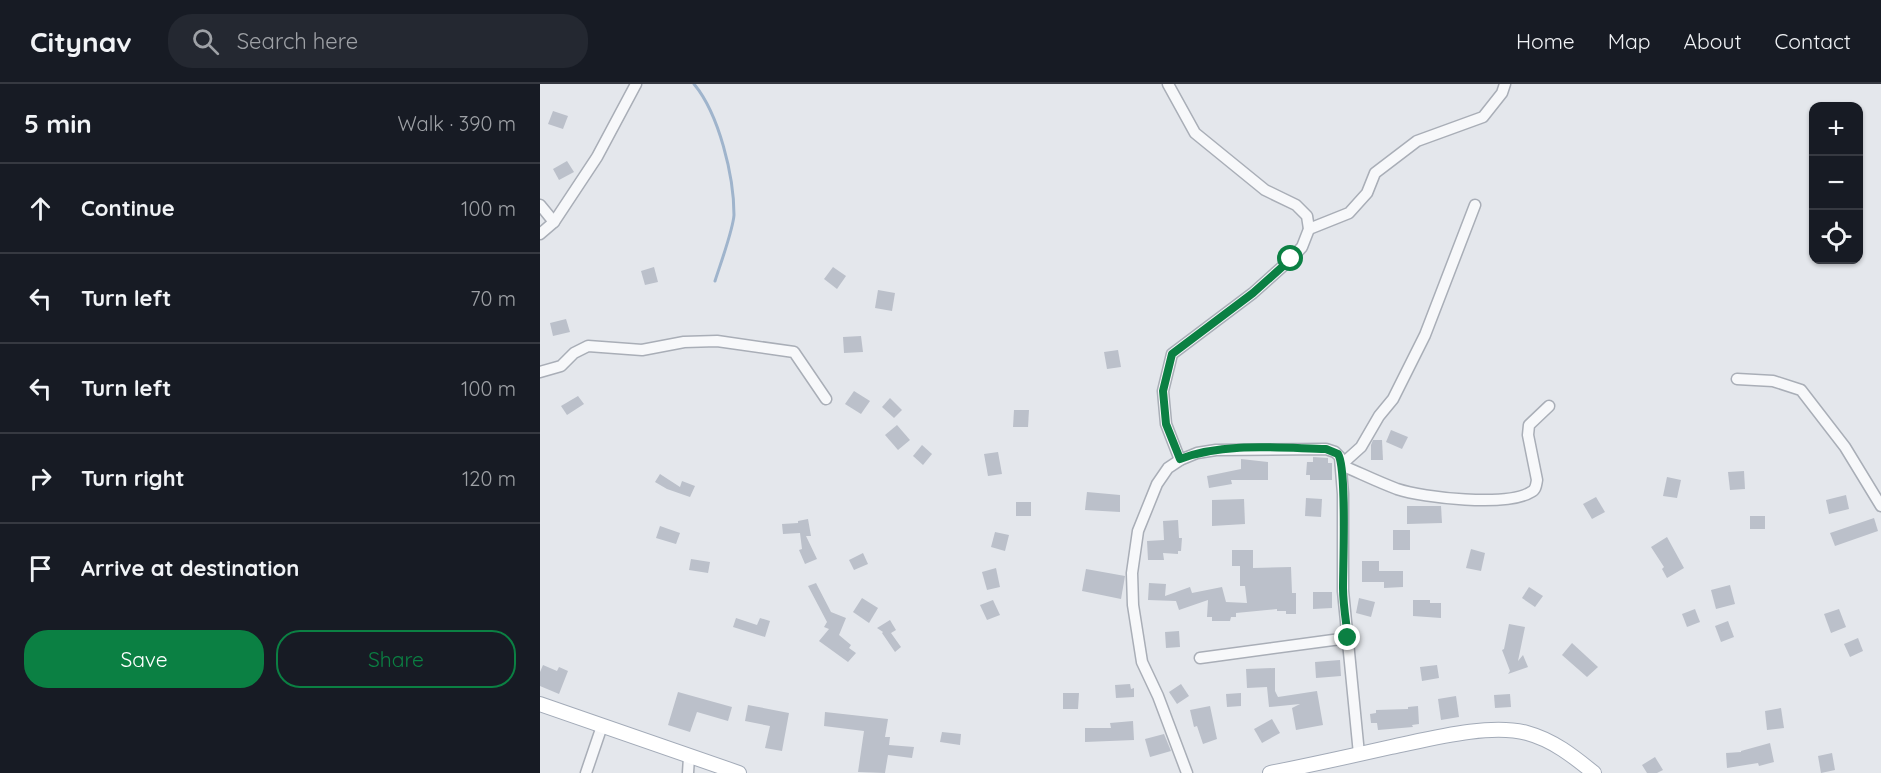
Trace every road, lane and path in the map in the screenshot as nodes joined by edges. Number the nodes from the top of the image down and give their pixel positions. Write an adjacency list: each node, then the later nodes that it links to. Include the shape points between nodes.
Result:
1 (636, 84): 6 (street, via 597,157)
2 (1168, 84): 7 (street, via 1195,133 1265,190 1296,205 1307,216)
3 (1505, 84): 7 (street, via 1483,117 1417,141 1375,172 1367,193 1349,213)
4 (540, 205): 6 (street)
5 (1476, 205): 14 (street, via 1425,335 1393,399 1361,447)
6 (554, 222): 8 (street)
7 (1309, 229): 13 (street, via 1302,247 1283,266 1172,354 1163,391 1166,424)
8 (540, 234)
9 (540, 372): 11 (street, via 561,366 588,346 642,350 717,341 794,352)
10 (1737, 379): 15 (street, via 1773,381 1801,390 1845,447)
11 (826, 399)
12 (1549, 406): 14 (street, via 1529,425 1537,480 1531,492 1484,501 1443,497 1399,489)
13 (1180, 459): 14 (street, via 1216,450 1326,449 1338,454); 25 (street, via 1157,484 1138,531 1132,573 1142,662)
14 (1341, 465): 16 (street, via 1343,591)
15 (1881, 506)
16 (1348, 638): 17 (street); 20 (street)
17 (1200, 658)
18 (540, 704): 19 (main road)
19 (602, 726): 21 (main road); 22 (street)
20 (1359, 754): 26 (main road); 27 (main road, via 1455,734 1525,733 1546,740)
21 (689, 757): 23 (street); 24 (main road)
22 (586, 773)
23 (688, 773)
24 (739, 773)
25 (1187, 773)
26 (1270, 773)
27 (1594, 773)

